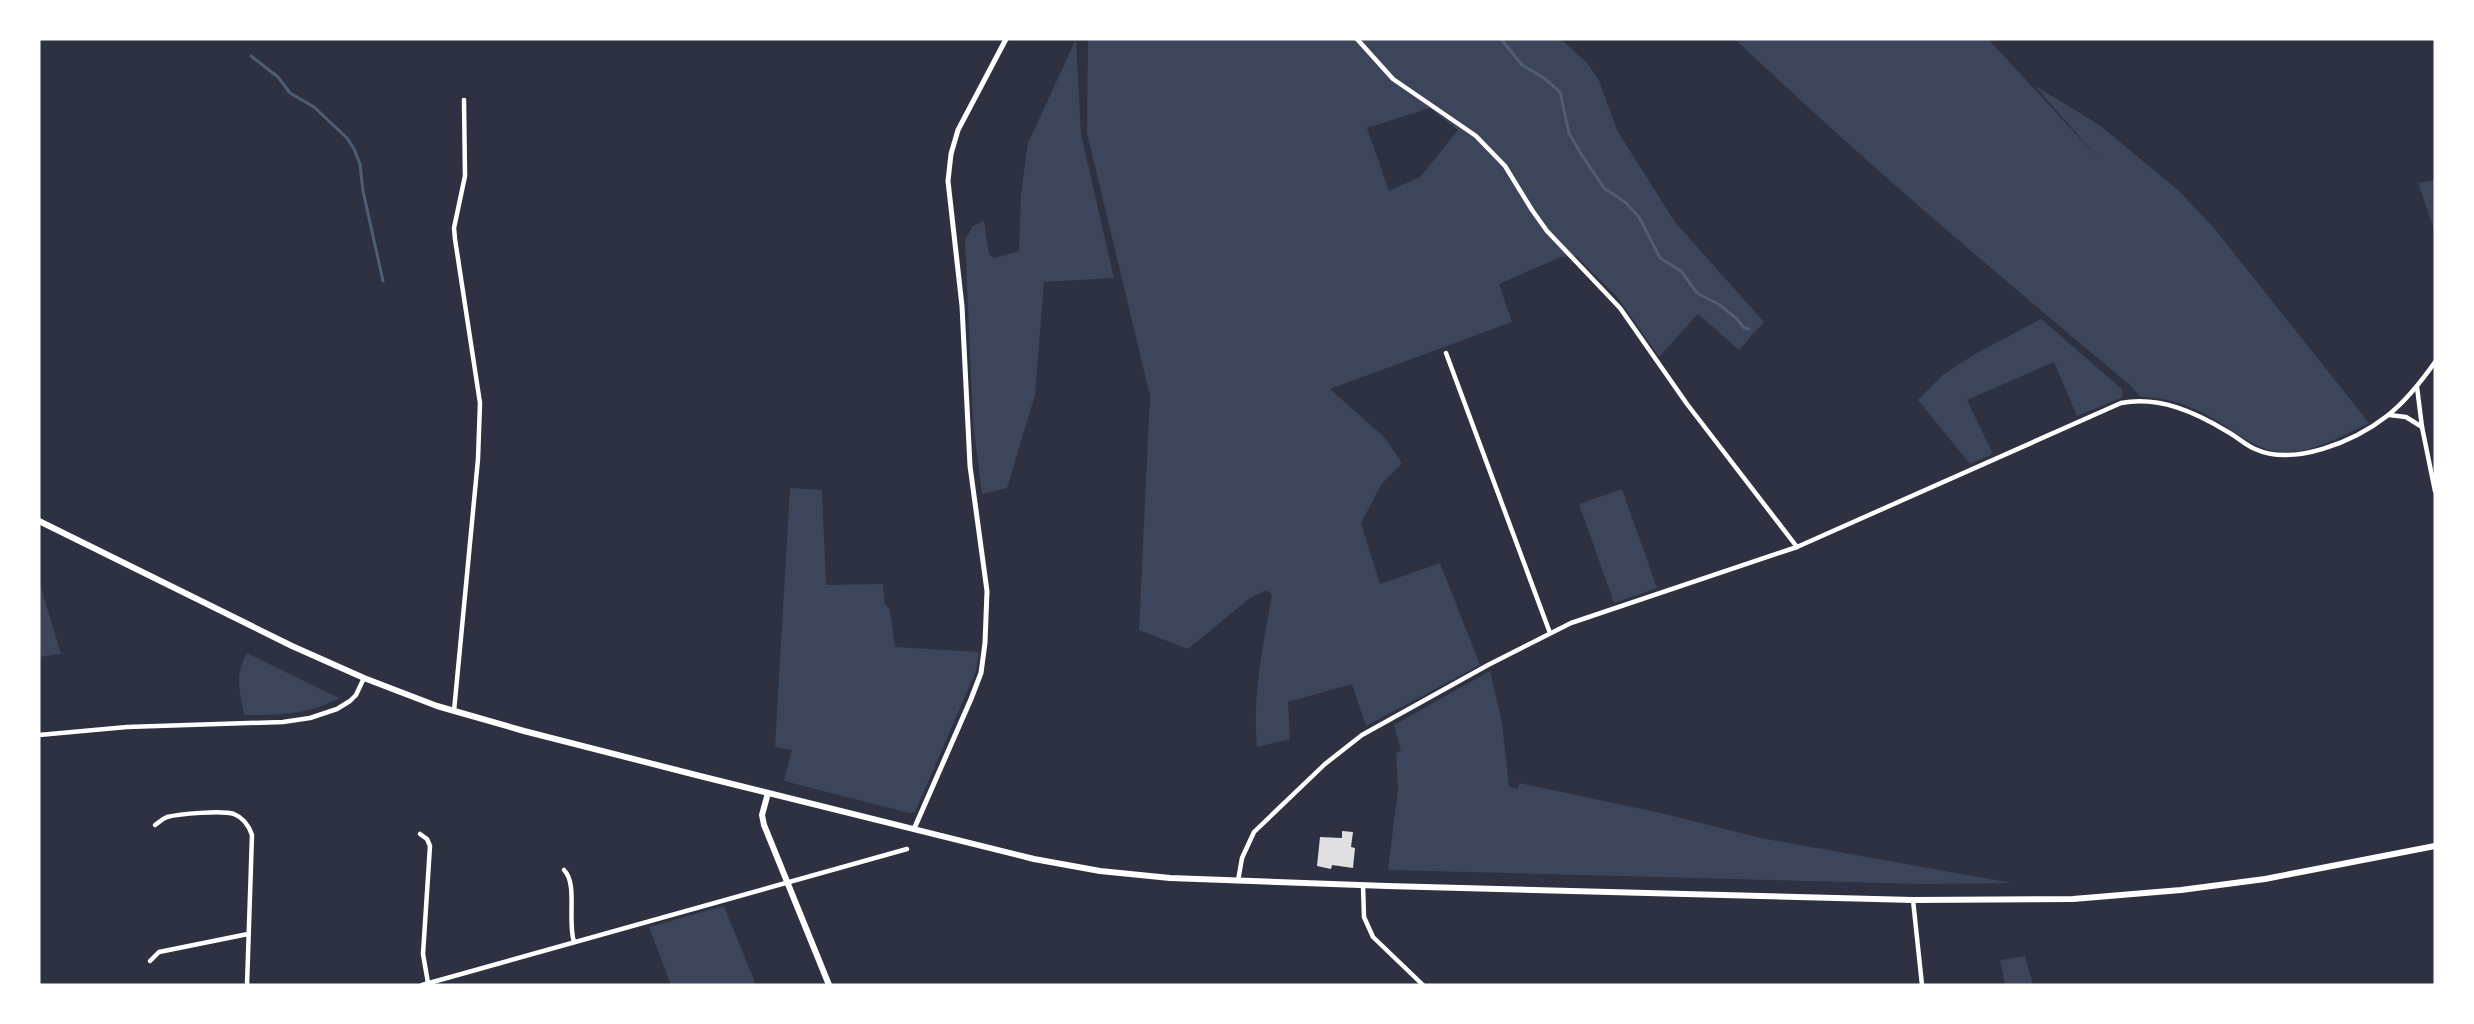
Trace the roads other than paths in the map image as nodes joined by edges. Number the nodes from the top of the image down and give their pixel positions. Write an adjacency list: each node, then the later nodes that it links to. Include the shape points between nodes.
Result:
1 (1006, 39): 18 (street, via 958,130 948,182 962,306 970,466 987,591 985,643 981,673)
2 (1357, 39): 11 (street, via 1393,79 1476,136 1505,166 1547,231 1620,308 1687,404)
3 (464, 100): 14 (street, via 465,176 454,228 480,403)
4 (1446, 353): 12 (street)
5 (2435, 362): 6 (street)
6 (2417, 387): 7 (street); 8 (street)
7 (2388, 416): 8 (street, via 2406,417); 11 (street, via 2321,450 2282,456 2253,448 2206,418 2180,408 2157,402 2121,403)
8 (2422, 427): 9 (street)
9 (2435, 491)
10 (39, 521): 13 (main road)
11 (1797, 547): 12 (street)
12 (1550, 633): 25 (street, via 1362,735 1325,764 1254,832 1242,858)
13 (364, 678): 14 (main road); 15 (street, via 350,701 310,718)
14 (454, 711): 16 (main road)
15 (39, 735)
16 (768, 793): 18 (main road); 26 (main road, via 762,820)
17 (155, 825): 29 (street, via 171,816 229,813 248,824 252,835)
18 (914, 829): 25 (main road, via 1100,871)
19 (39, 833): 23 (lane)
20 (420, 834): 32 (street, via 430,846 423,954)
21 (2435, 846): 28 (main road, via 2265,879 2181,890 2073,899)
22 (907, 849): 26 (street)
23 (39, 858)
24 (564, 870): 30 (street, via 571,882)
25 (1238, 881): 27 (main road)
26 (787, 882): 30 (street); 34 (main road)
27 (1363, 885): 28 (main road); 35 (street, via 1364,917 1373,937)
28 (1913, 900): 36 (street)
29 (248, 934): 31 (street, via 159,952); 33 (street)
30 (574, 942): 32 (street)
31 (150, 961)
32 (425, 984)
33 (247, 985)
34 (830, 985)
35 (1424, 985)
36 (1922, 985)

